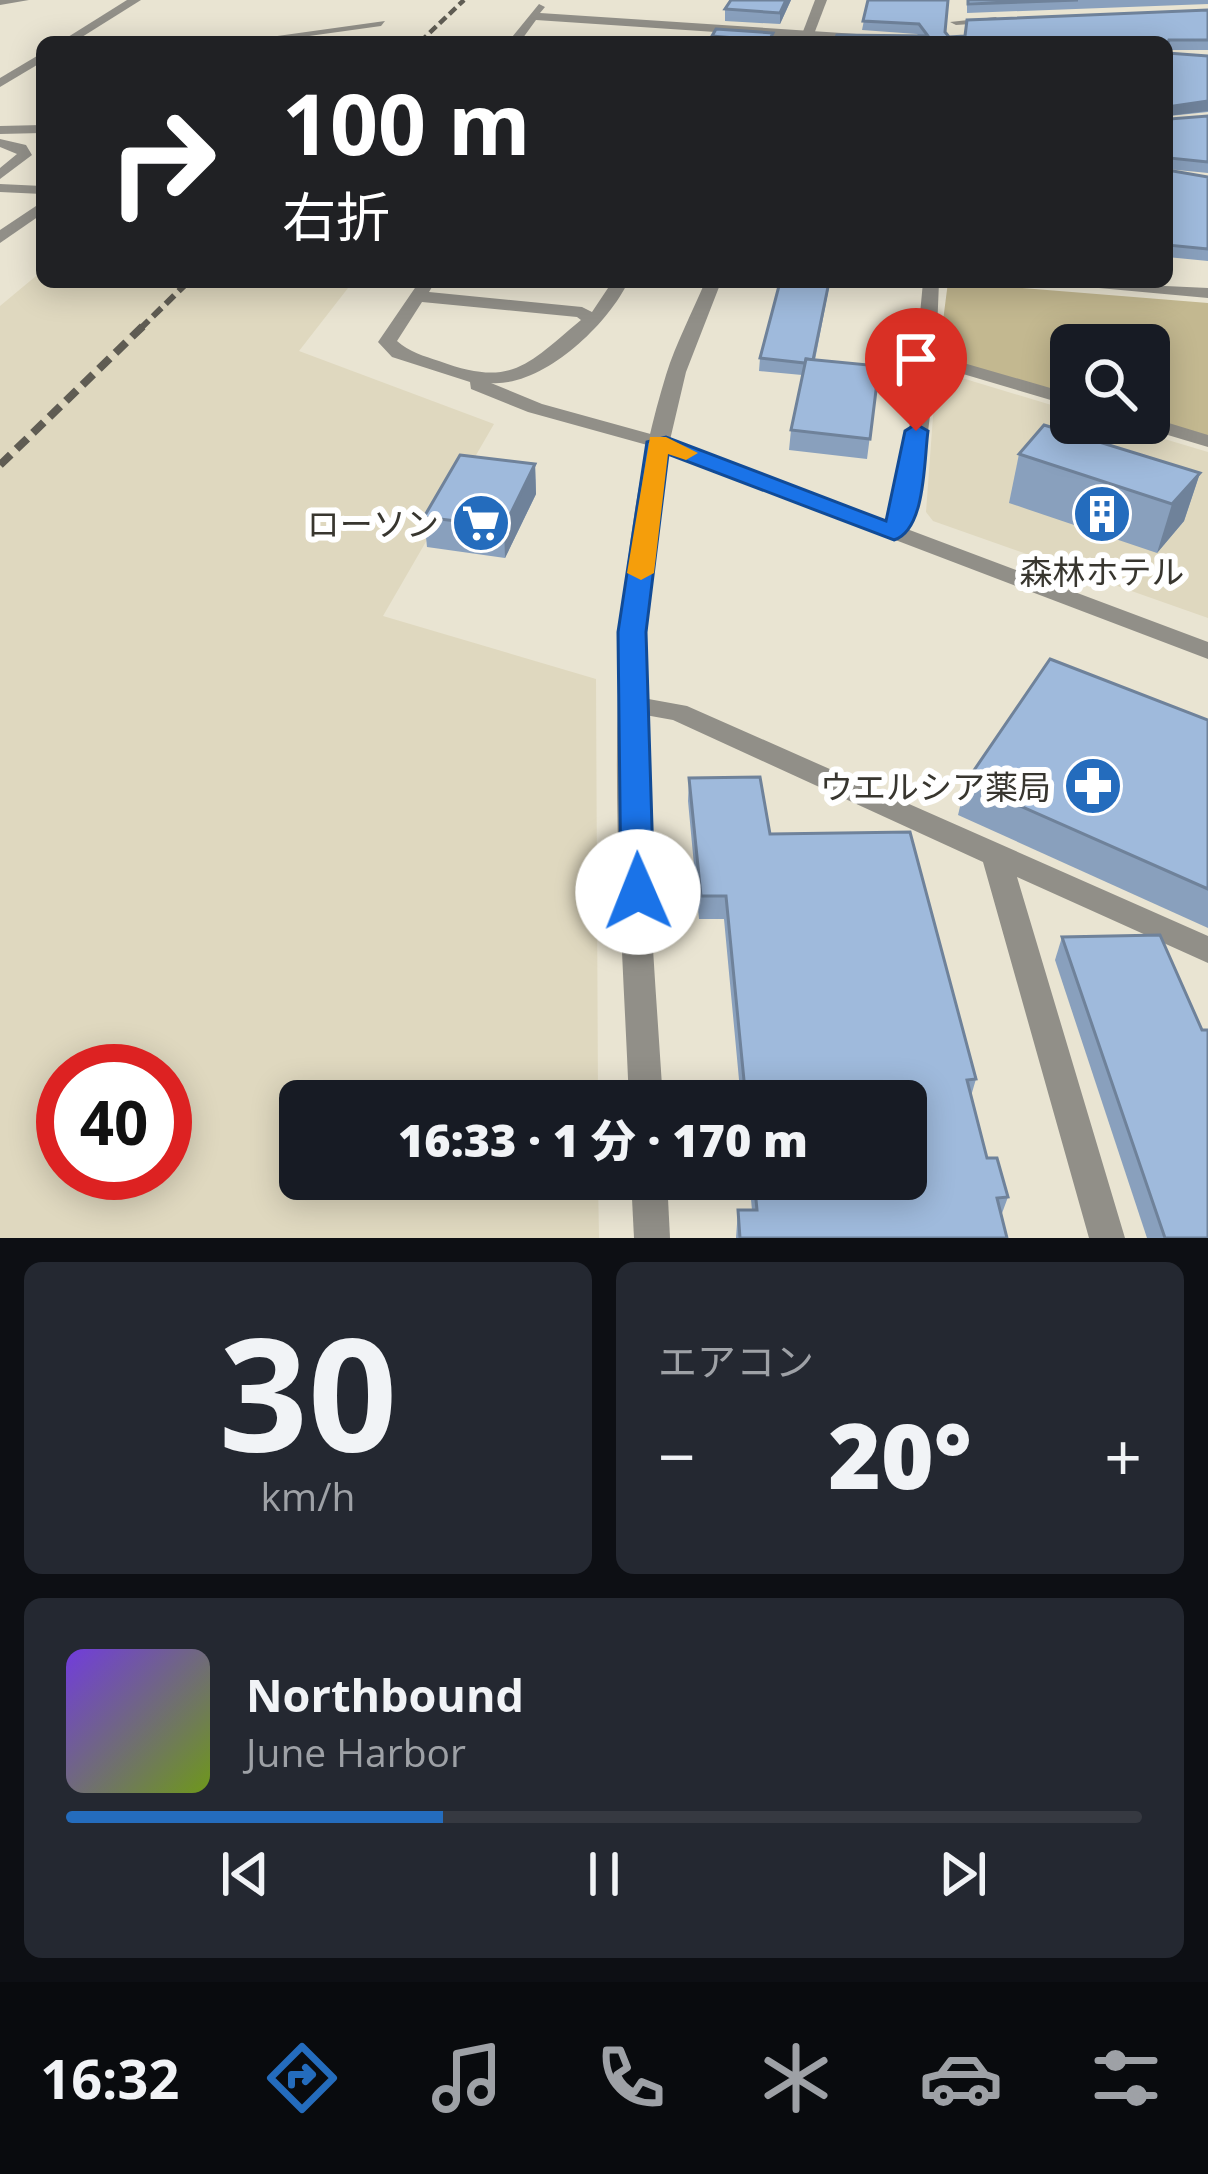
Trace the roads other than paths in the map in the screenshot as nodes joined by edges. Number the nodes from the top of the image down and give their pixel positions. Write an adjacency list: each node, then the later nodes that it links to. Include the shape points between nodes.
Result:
1 (23, 0): 6 (street)
2 (135, 0): 12 (street)
3 (544, 0): 7 (street)
4 (821, 0): 17 (street)
5 (958, 0): 9 (street)
6 (0, 2)
7 (532, 16): 11 (street); 14 (street)
8 (1002, 20): 9 (street)
9 (956, 22): 18 (street)
10 (381, 23): 13 (street)
11 (658, 25): 15 (street); 16 (street)
12 (76, 36)
13 (285, 36)
14 (518, 36)
15 (651, 36)
16 (775, 36)
17 (808, 36)
18 (955, 36)
19 (36, 61): 20 (street)
20 (0, 82)
21 (36, 129): 22 (street)
22 (0, 130)
23 (0, 143): 24 (street, via 25,155)
24 (0, 175)
25 (0, 188): 26 (street)
26 (36, 194)
27 (36, 199): 28 (street)
28 (0, 238)
29 (617, 288): 35 (street)
30 (711, 288): 43 (street)
31 (931, 288): 36 (street)
32 (1160, 288): 34 (street)
33 (422, 289): 35 (street, via 582,312); 38 (street, via 387,342)
34 (1208, 293)
35 (592, 321): 37 (street)
36 (927, 358): 39 (street); 44 (street, via 906,503)
37 (532, 370): 38 (street, via 485,382); 40 (street, via 547,395)
38 (461, 376): 40 (street, via 535,408)
39 (1050, 394)
40 (595, 422): 43 (street)
41 (1170, 430): 42 (street)
42 (1208, 441)
43 (658, 442): 44 (street); 46 (street, via 632,632)
44 (894, 532): 45 (street)
45 (1208, 651)
46 (632, 705): 47 (street, via 678,712); 49 (street)
47 (996, 855): 48 (street); 52 (street)
48 (1208, 950)
49 (645, 1080)
50 (651, 1200): 51 (street)
51 (652, 1238)
52 (1107, 1238)

